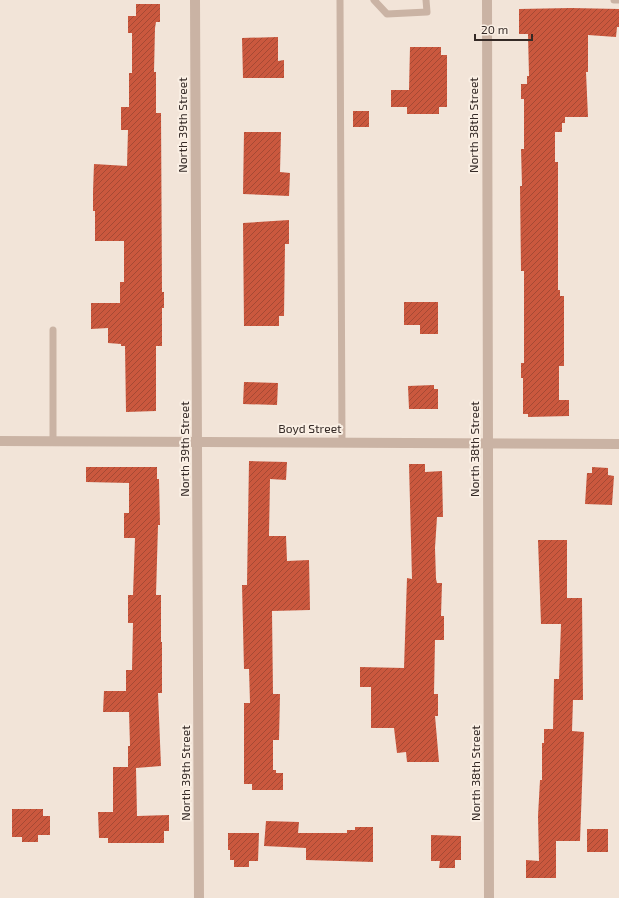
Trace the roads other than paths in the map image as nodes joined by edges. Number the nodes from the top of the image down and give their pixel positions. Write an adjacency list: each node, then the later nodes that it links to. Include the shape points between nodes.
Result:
1 (195, 0): 11 (street, North 39th Street)
2 (340, 0): 12 (lane)
3 (374, 0): 4 (lane, via 387,14 427,12)
4 (426, 0)
5 (486, 0): 13 (street, North 38th Street)
6 (614, 0): 7 (lane)
7 (619, 0)
8 (53, 330): 10 (lane)
9 (0, 441): 10 (street, Boyd Street)
10 (53, 441): 11 (street, Boyd Street)
11 (198, 442): 12 (street, Boyd Street); 15 (street, North 39th Street)
12 (342, 443): 13 (street, Boyd Street)
13 (488, 443): 14 (street, Boyd Street); 16 (street, North 38th Street)
14 (619, 444)
15 (199, 898)
16 (489, 898)

